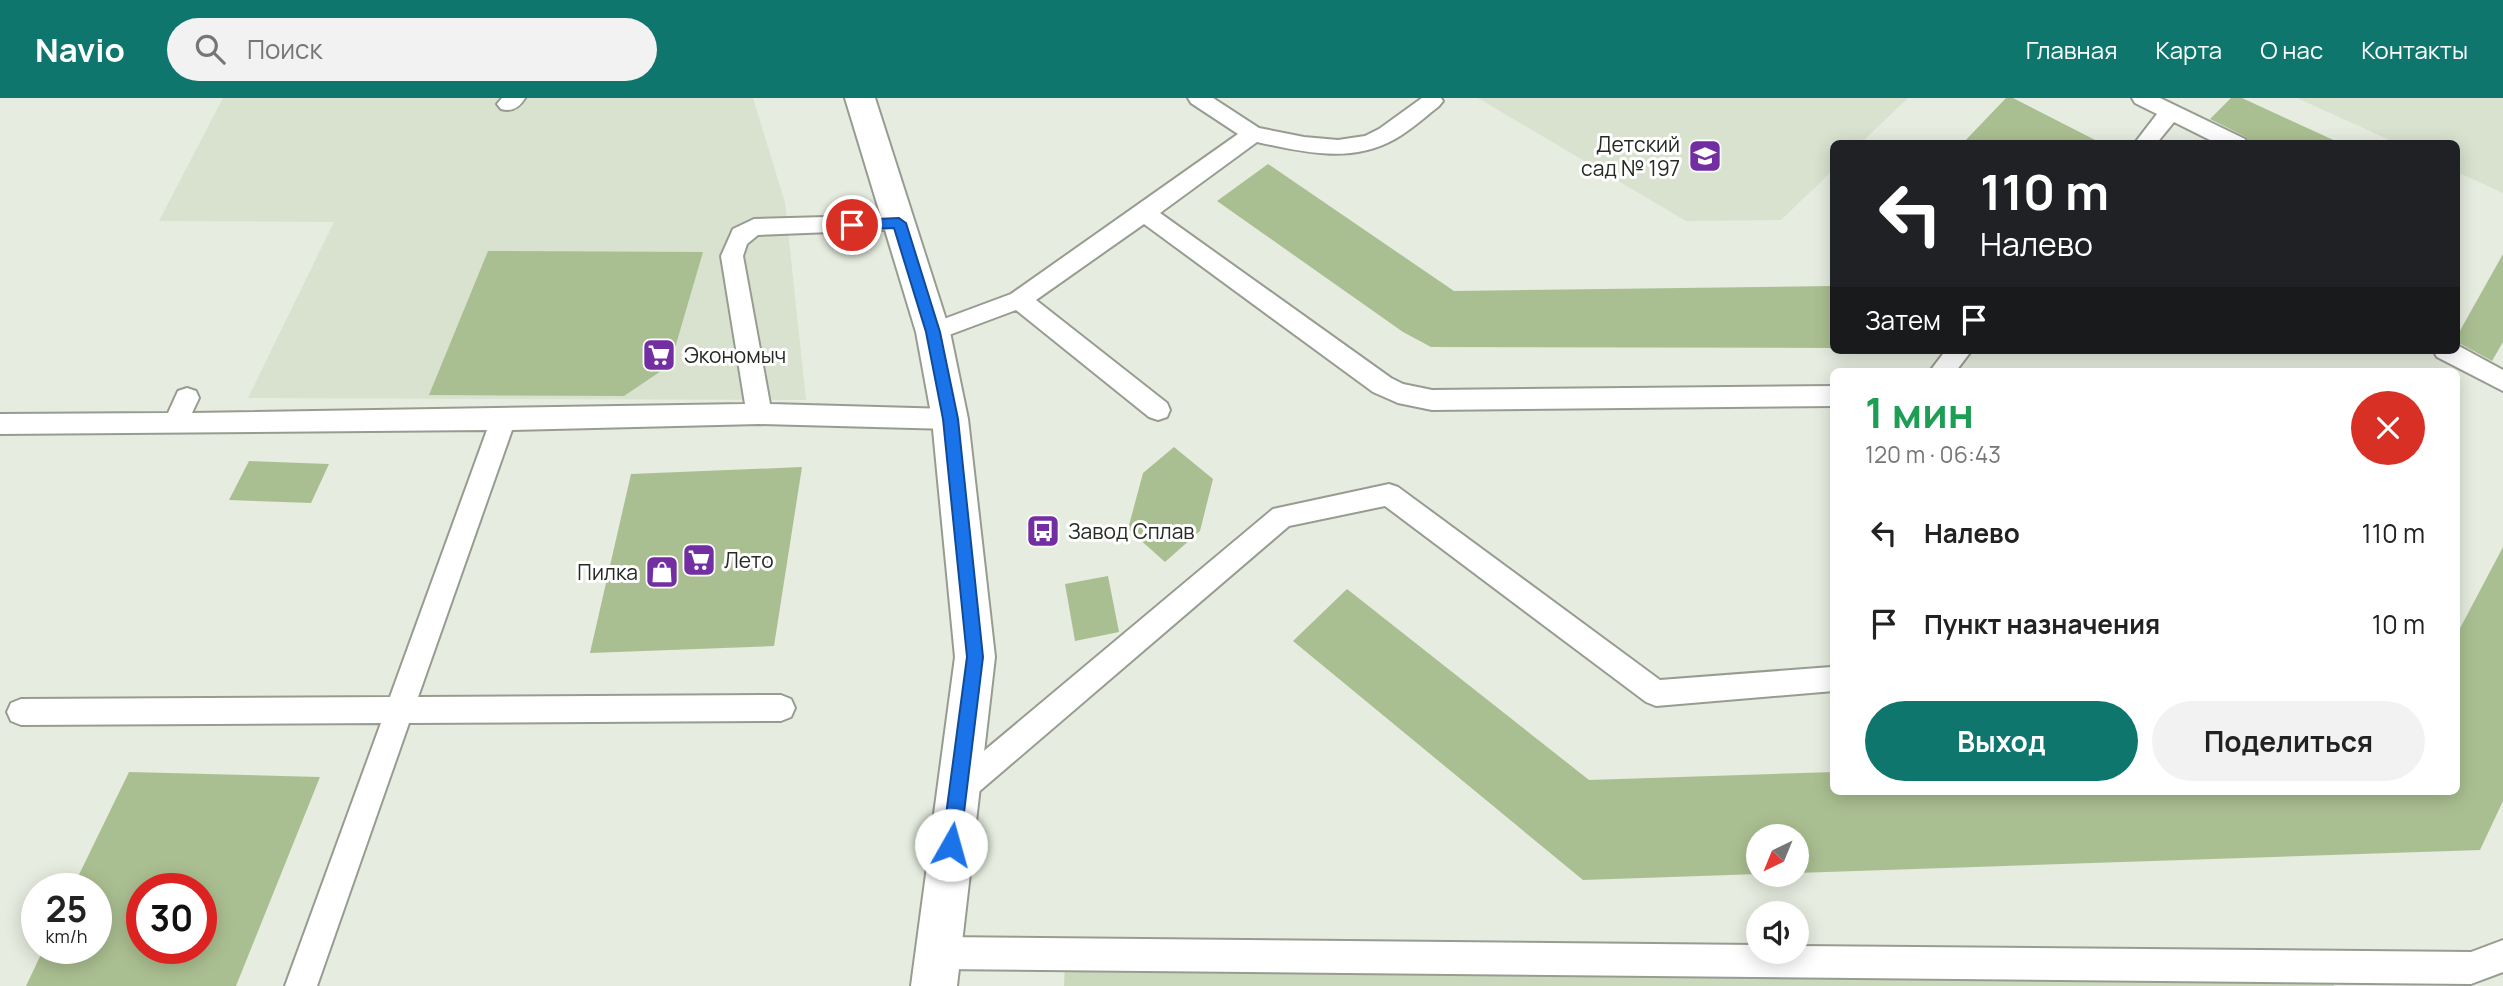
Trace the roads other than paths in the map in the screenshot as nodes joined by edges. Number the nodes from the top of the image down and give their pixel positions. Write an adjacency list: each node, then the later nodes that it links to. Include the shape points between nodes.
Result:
1 (860, 98): 10 (street)
2 (1198, 98): 6 (lane)
3 (2142, 98): 5 (lane)
4 (1432, 101): 6 (lane, via 1367,143 1319,147)
5 (2171, 112): 7 (lane); 8 (lane)
6 (1253, 134): 9 (lane)
7 (2147, 140)
8 (2229, 140)
9 (1144, 214): 11 (lane); 17 (lane, via 1382,385 1415,398)
10 (899, 223): 12 (street); 20 (lane, via 754,228 735,241 732,256)
11 (1019, 300): 12 (lane); 19 (lane)
12 (933, 332): 21 (street)
13 (1957, 354): 15 (lane)
14 (2452, 354): 16 (lane)
15 (1945, 368)
16 (2503, 381)
17 (1830, 396)
18 (187, 398): 23 (lane)
19 (1158, 410)
20 (760, 414): 21 (lane); 22 (lane)
21 (950, 419): 29 (street, via 975,657)
22 (503, 420): 23 (lane); 27 (lane)
23 (176, 421): 24 (lane)
24 (0, 424)
25 (1830, 680): 29 (lane, via 1656,693 1388,495 1282,517)
26 (781, 708): 27 (lane)
27 (401, 709): 28 (lane); 32 (lane)
28 (21, 712)
29 (958, 791): 31 (street)
30 (2503, 956): 31 (lane, via 2471,968)
31 (936, 969)
32 (301, 986)

